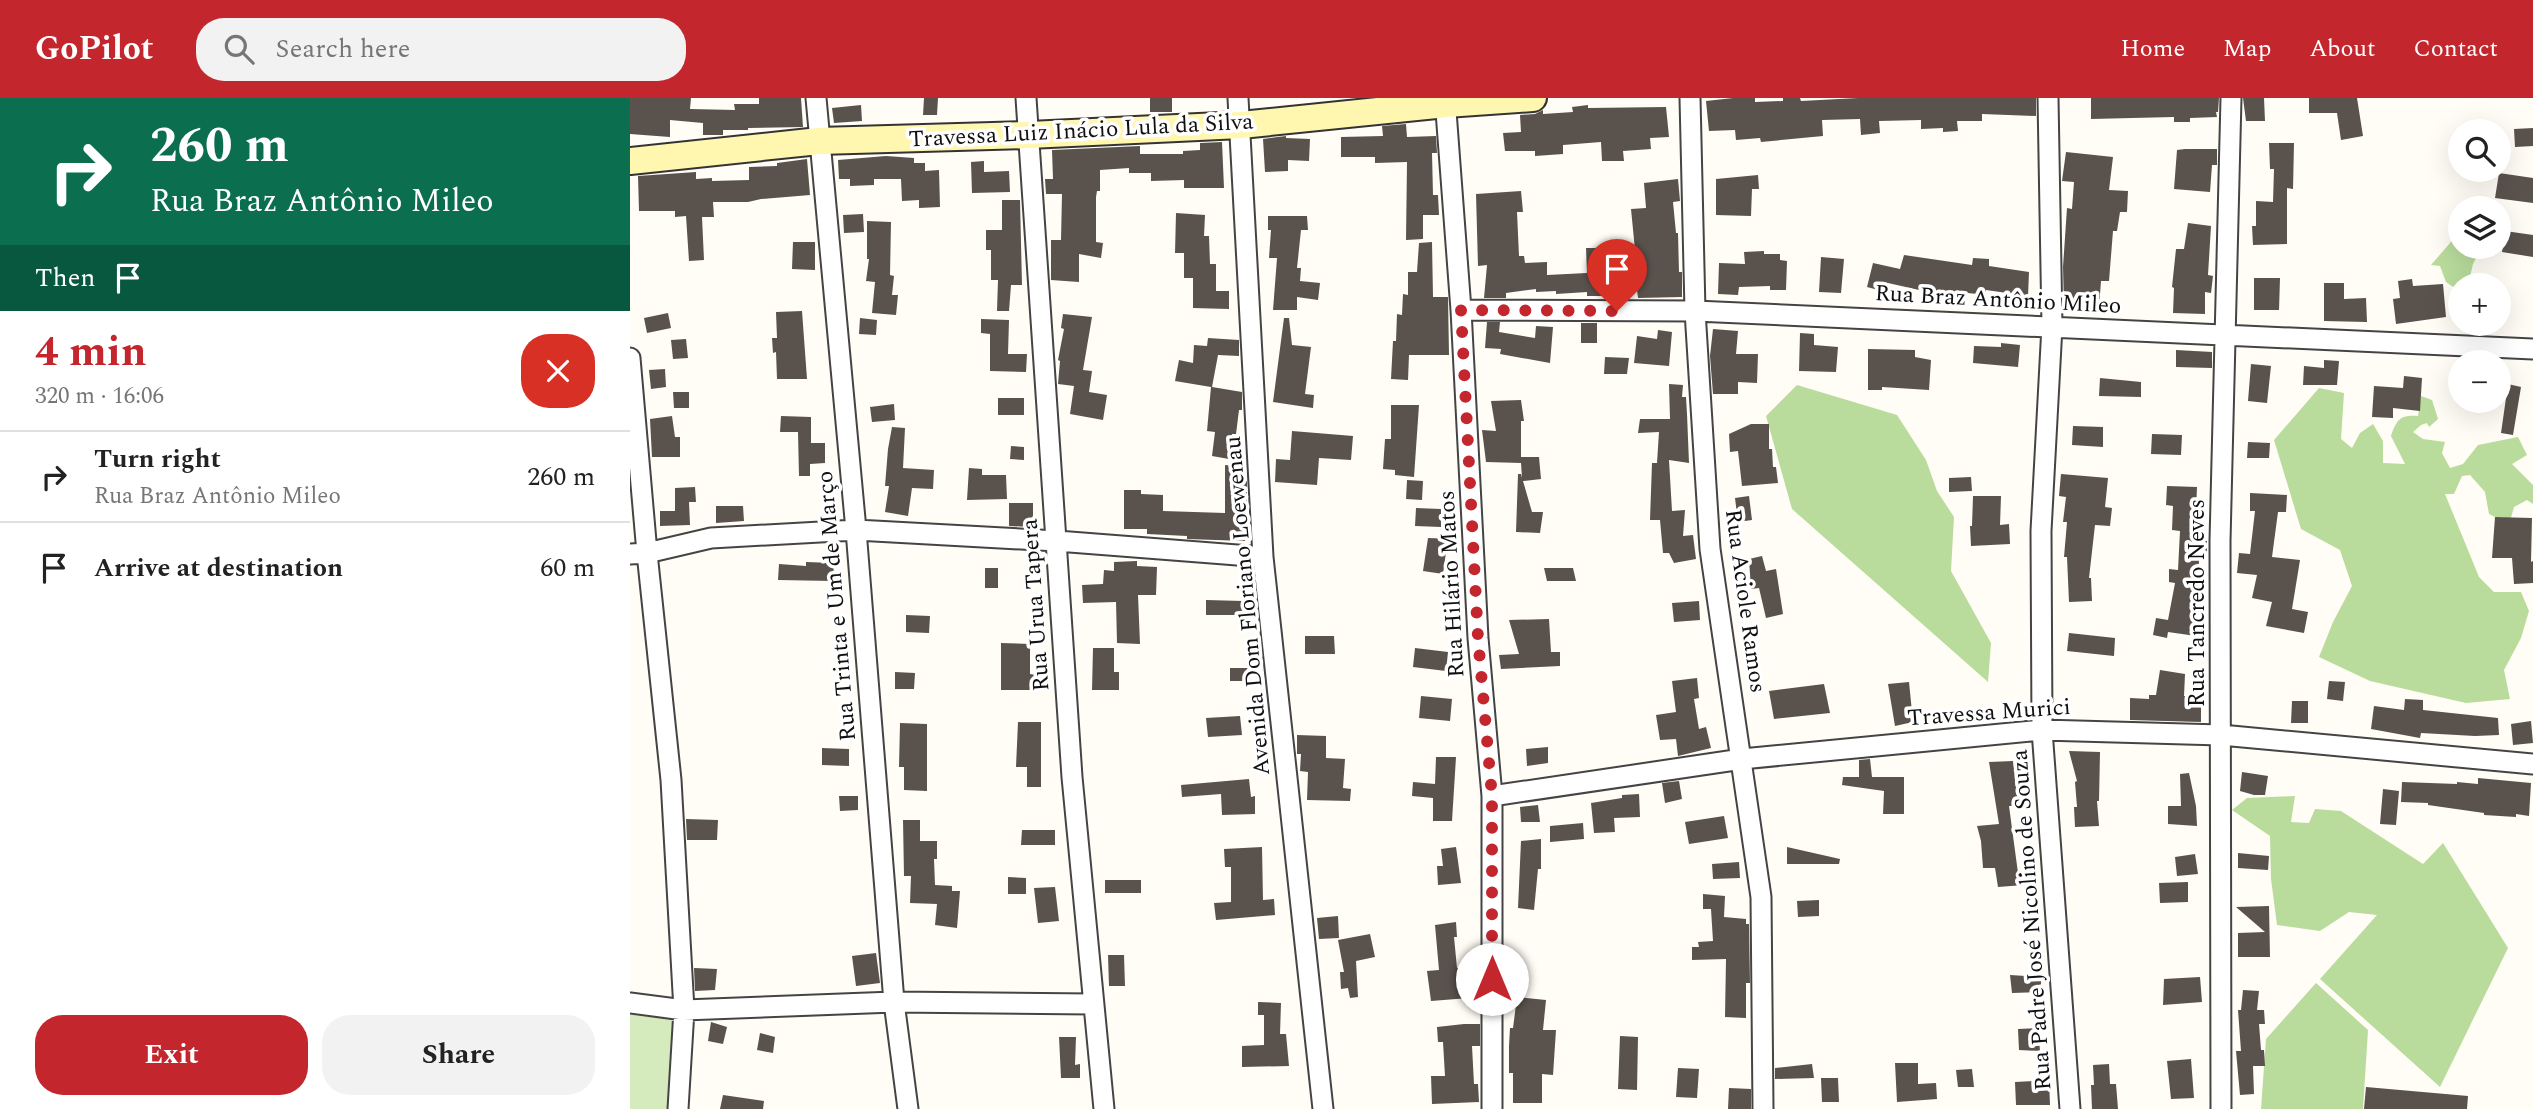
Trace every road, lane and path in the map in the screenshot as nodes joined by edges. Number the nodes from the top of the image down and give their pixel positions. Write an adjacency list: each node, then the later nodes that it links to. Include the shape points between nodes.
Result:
1 (816, 98): 11 (street, Rua Trinta e Um de Março)
2 (1026, 98): 10 (street, Rua Urua Tapera)
3 (1238, 98): 9 (street, Avenida Dom Floriano Loewenau)
4 (1533, 98): 8 (street, Travessa Luiz Inácio Lula da Silva)
5 (1690, 98): 14 (street, Rua Aciole Ramos)
6 (2048, 98): 15 (street, Rua Padre José Nicolino de Souza)
7 (2231, 98): 16 (street, Rua Tancredo Neves)
8 (1446, 101): 9 (street, Travessa Luiz Inácio Lula da Silva); 13 (street, Rua Hilário Matos)
9 (1241, 125): 10 (street, Travessa Luiz Inácio Lula da Silva); 22 (street, Avenida Dom Floriano Loewenau)
10 (1029, 135): 11 (street, Travessa Luiz Inácio Lula da Silva); 20 (street, Rua Urua Tapera)
11 (819, 141): 12 (street, Travessa Luiz Inácio Lula da Silva); 19 (street, Rua Trinta e Um de Março)
12 (630, 161)
13 (1461, 310): 14 (street, Rua Braz Antônio Mileo); 27 (street, Rua Hilário Matos, via 1478,638)
14 (1695, 311): 15 (street, Rua Braz Antônio Mileo); 25 (street, Rua Aciole Ramos, via 1710,549)
15 (2052, 326): 16 (street, Rua Braz Antônio Mileo); 23 (street, Rua Padre José Nicolino de Souza, via 2041,531)
16 (2225, 336): 17 (street, Rua Braz Antônio Mileo); 24 (street, Rua Tancredo Neves)
17 (2533, 349)
18 (630, 358): 21 (street)
19 (856, 530): 20 (street); 21 (street, via 711,538); 28 (street, Rua Trinta e Um de Março)
20 (1057, 541): 22 (street); 30 (street, Rua Urua Tapera)
21 (638, 554): 31 (street, via 671,780)
22 (1263, 557): 35 (street, Avenida Dom Floriano Loewenau)
23 (2042, 730): 24 (street, Travessa Murici); 25 (street, Travessa Murici); 38 (street, Rua Padre José Nicolino de Souza)
24 (2221, 735): 26 (street, Travessa Murici); 39 (street, Rua Tancredo Neves)
25 (1742, 759): 27 (street, Travessa Murici); 37 (street, Rua Aciole Ramos, via 1761,897)
26 (2533, 764)
27 (1492, 796): 36 (street, Rua Hilário Matos)
28 (894, 1002): 30 (street); 31 (street); 33 (street, Rua Trinta e Um de Março)
29 (630, 1003): 31 (street)
30 (1093, 1004): 34 (street, Rua Urua Tapera)
31 (684, 1010): 32 (street)
32 (678, 1109)
33 (908, 1109)
34 (1104, 1109)
35 (1323, 1109)
36 (1492, 1109)
37 (1763, 1109)
38 (2070, 1109)
39 (2221, 1109)

